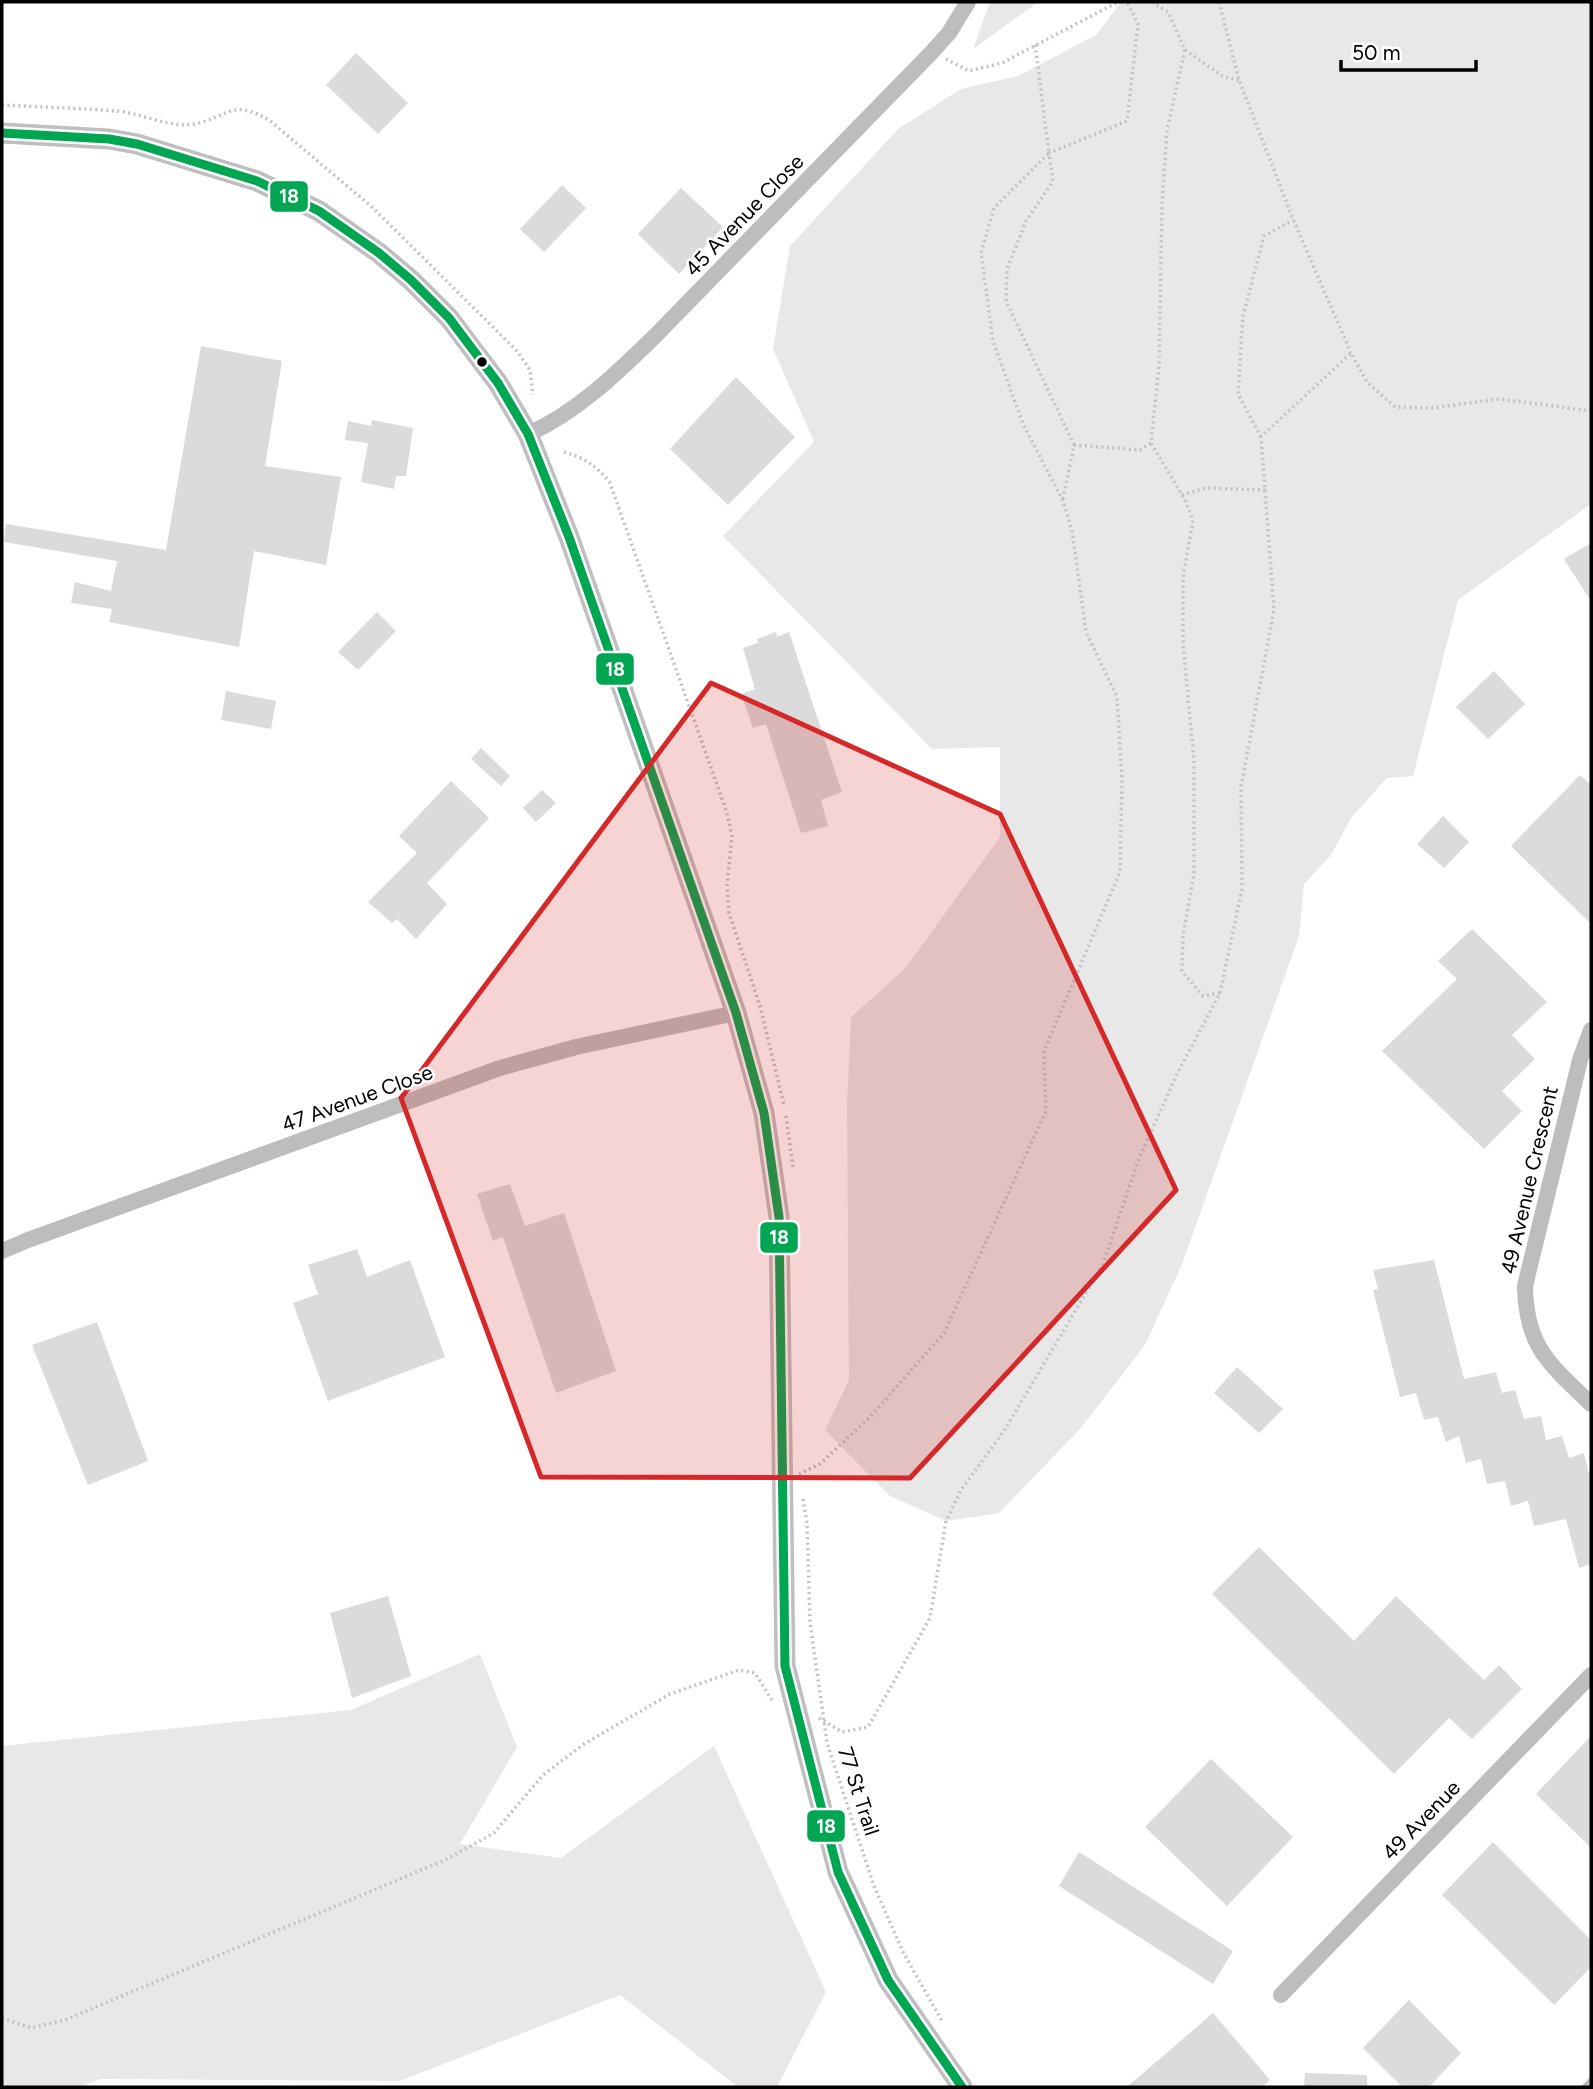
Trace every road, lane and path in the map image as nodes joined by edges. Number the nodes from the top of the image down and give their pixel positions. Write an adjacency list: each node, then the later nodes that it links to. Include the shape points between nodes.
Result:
1 (968, 2): 8 (street, 45 Avenue Close)
2 (1118, 2): 6 (path)
3 (1127, 2): 11 (path, via 1138,24 1127,121)
4 (1152, 2): 7 (path, via 1168,12)
5 (1219, 2): 9 (path)
6 (1035, 44): 8 (path, via 1002,63 969,71); 11 (path)
7 (1185, 50): 9 (path, via 1224,77); 17 (path, via 1167,130 1159,366)
8 (932, 52): 15 (street, 45 Avenue Close, via 623,367 549,425)
9 (1239, 80): 12 (path)
10 (2, 133): 15 (main road, via 137,144 257,181 320,211 379,253 449,318 498,383)
11 (1049, 153): 18 (path, via 1053,181 1026,221 1007,269 1006,301); 21 (path, via 994,208 981,253 993,341 1023,424)
12 (1293, 219): 13 (path); 16 (path, via 1264,236 1243,316 1238,394)
13 (1351, 354): 14 (path, via 1367,382 1395,407 1499,400); 16 (path)
14 (1591, 411)
15 (528, 434): 23 (main road, via 565,525)
16 (1261, 437): 19 (path)
17 (1151, 443): 18 (path, via 1140,450); 20 (path)
18 (1074, 444): 21 (path)
19 (1266, 490): 20 (path, via 1206,488); 22 (path, via 1274,610 1241,787 1242,889)
20 (1182, 495): 22 (path, via 1193,520 1183,576 1183,643 1194,760 1194,873 1182,971 1203,996)
21 (1063, 501): 27 (path, via 1072,530 1086,632 1117,697 1122,781 1120,872 1044,1051 1046,1111 944,1333 869,1418 820,1464)
22 (1220, 993): 30 (path, via 1138,1161 1103,1264 946,1521 930,1618 868,1727 842,1732)
23 (736, 1013): 25 (street, 47 Avenue Close, via 500,1068); 27 (main road, via 764,1113 779,1217)
24 (1591, 1030): 26 (street, 49 Avenue Crescent, via 1525,1286 1533,1337 1556,1370)
25 (2, 1251)
26 (1591, 1404)
27 (789, 1479): 29 (main road, via 785,1666); 30 (path, 77 St Trail, via 803,1499 807,1523 810,1622)
28 (1591, 1675): 31 (street, 49 Avenue)
29 (794, 1702): 30 (path); 32 (path, via 776,1707 755,1672 739,1670 670,1694 584,1744 543,1775 494,1833 444,1860 65,2020 31,2028); 35 (main road, via 838,1872 888,1980)
30 (823, 1720): 33 (path, 77 St Trail, via 874,1886 903,1952)
31 (1281, 1995)
32 (2, 2018)
33 (946, 2027)
34 (1591, 2082): 36 (lane)
35 (962, 2087)
36 (1586, 2087)

